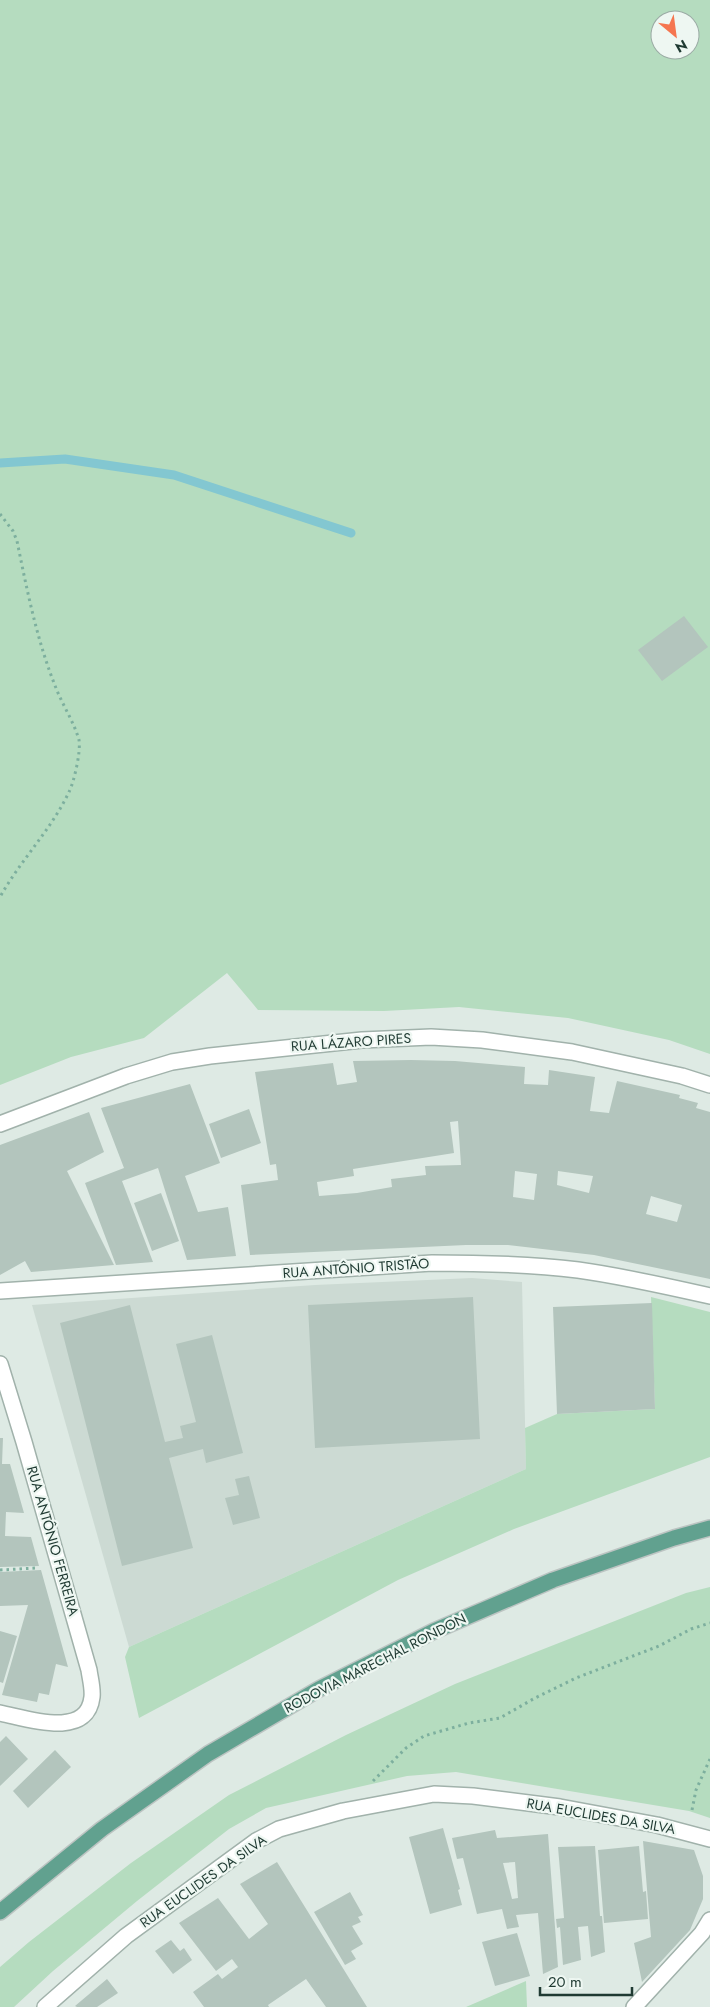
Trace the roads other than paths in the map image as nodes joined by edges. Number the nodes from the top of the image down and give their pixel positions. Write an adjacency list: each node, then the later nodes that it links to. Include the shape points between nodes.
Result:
1 (710, 1085): 2 (street, RUA LÁZARO PIRES, via 572,1052 491,1041 431,1037 362,1040 172,1062)
2 (0, 1124)
3 (0, 1291): 4 (street, RUA ANTÔNIO TRISTÃO, via 432,1263 485,1263 578,1270)
4 (710, 1296)
5 (0, 1364): 7 (street, RUA ANTÔNIO FERREIRA, via 89,1670 92,1701 80,1718 68,1723 56,1724)
6 (710, 1528): 9 (main road, RODOVIA MARECHAL RONDON, via 553,1580 434,1631 319,1689 208,1754 102,1830)
7 (0, 1713)
8 (710, 1839): 11 (street, RUA EUCLIDES DA SILVA, via 560,1807 473,1796 434,1794 343,1811 278,1829 234,1856 126,1936)
9 (0, 1912)
10 (710, 1920): 12 (street, via 702,1933)
11 (45, 2007)
12 (634, 2007)

